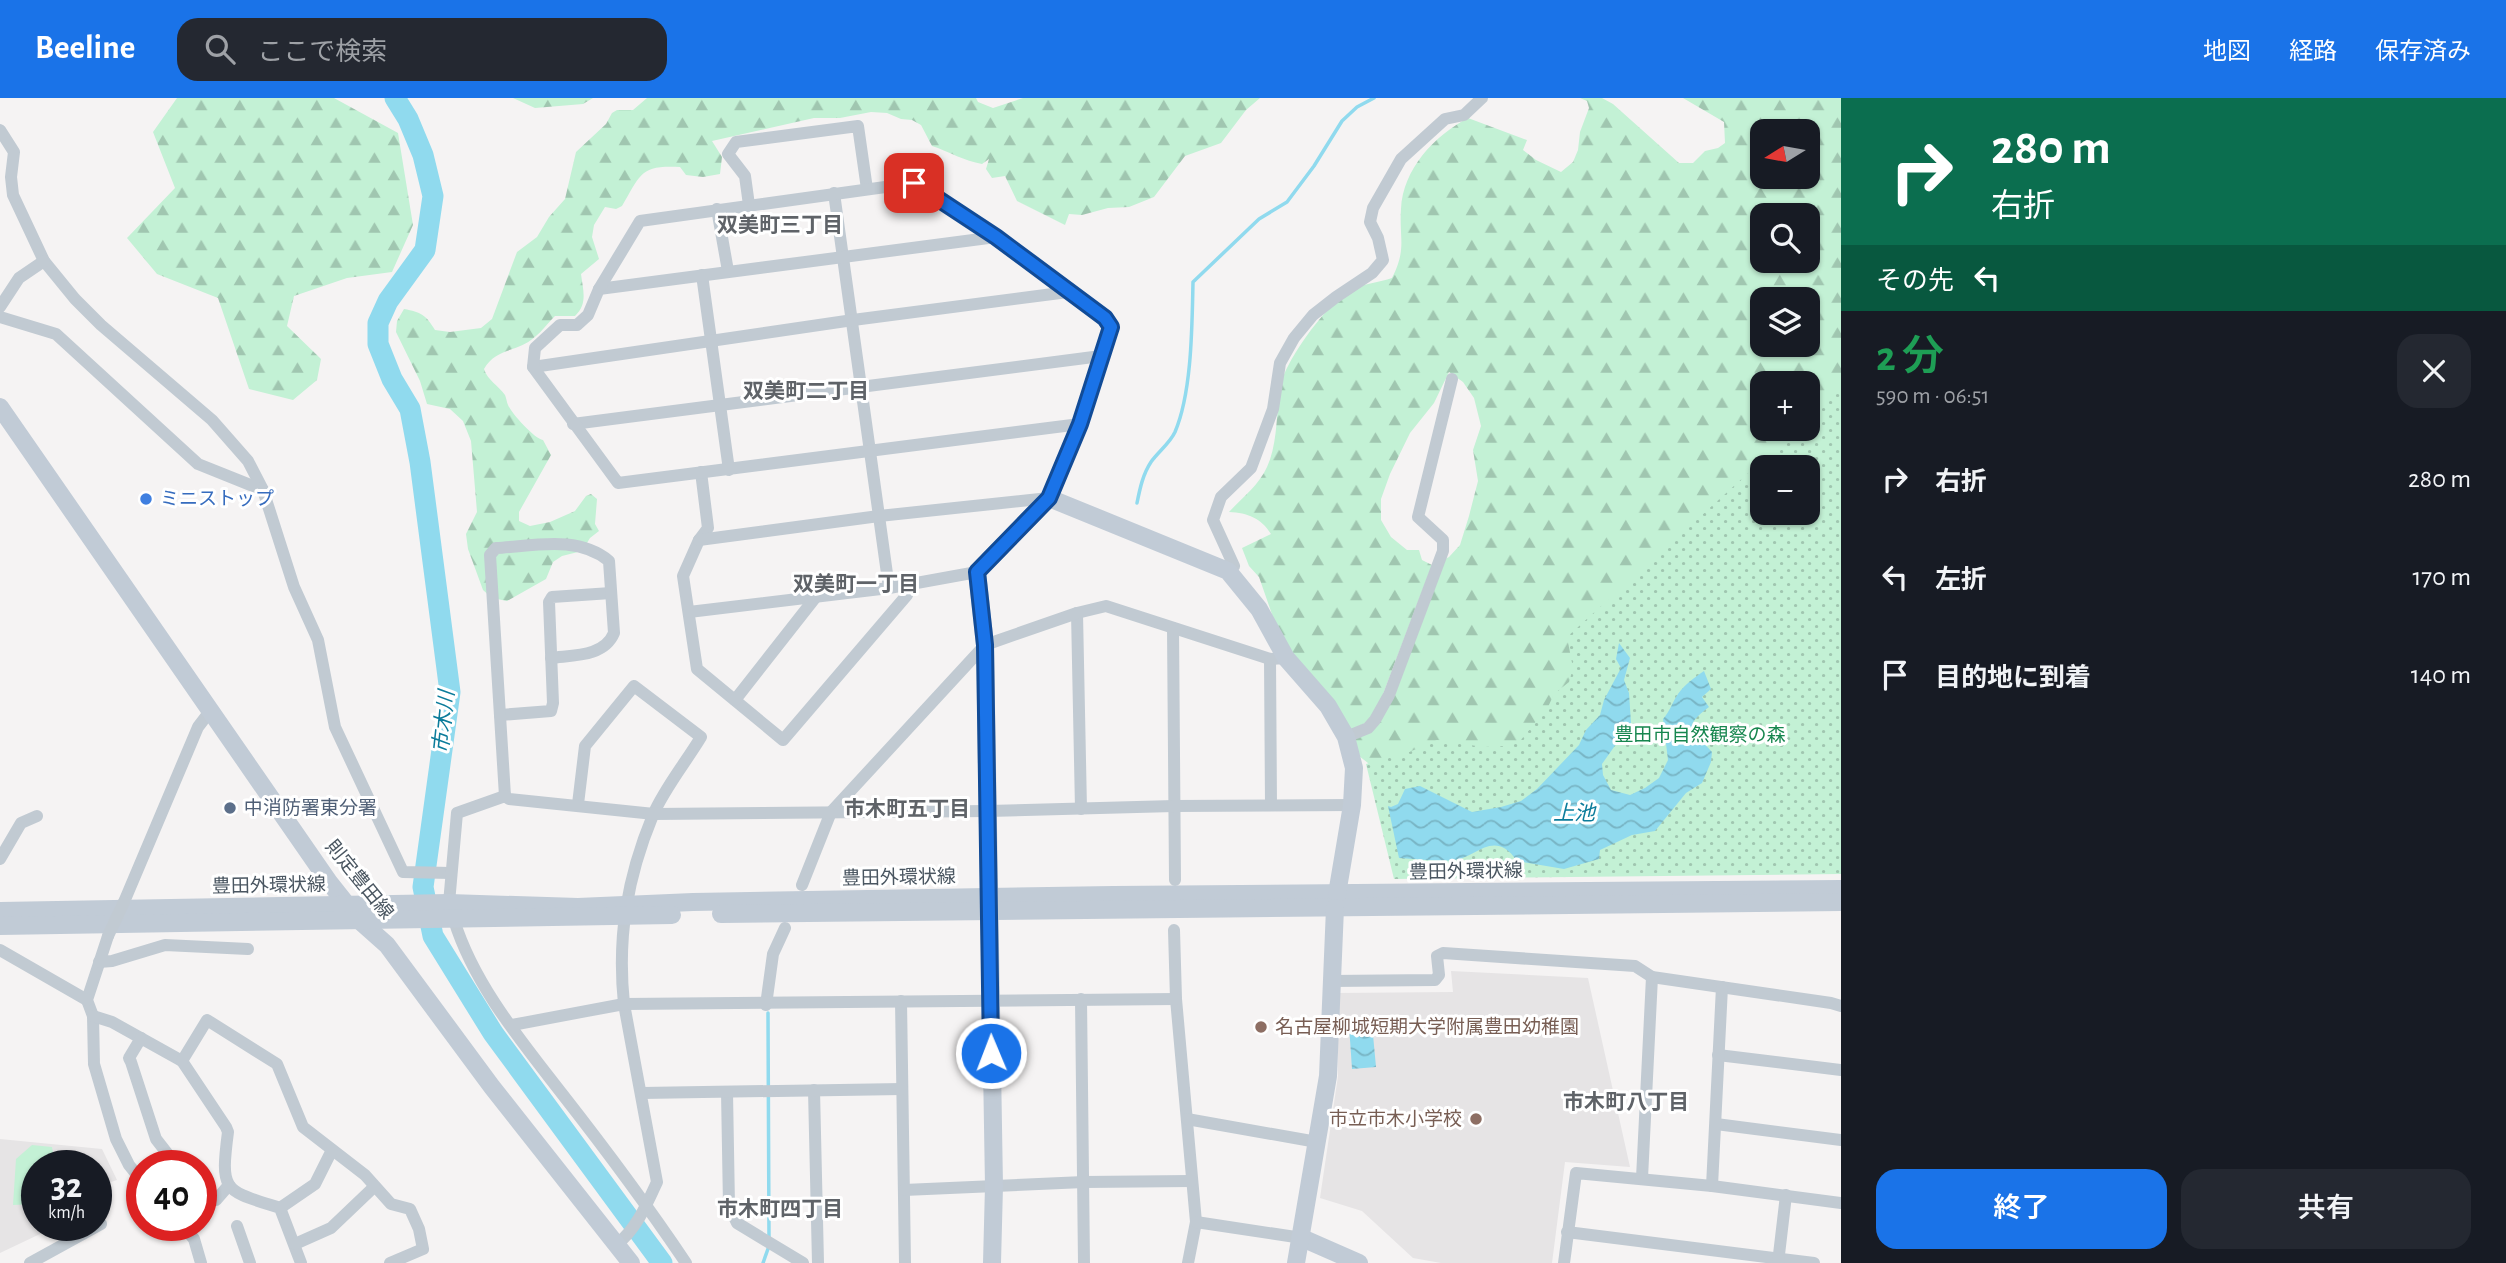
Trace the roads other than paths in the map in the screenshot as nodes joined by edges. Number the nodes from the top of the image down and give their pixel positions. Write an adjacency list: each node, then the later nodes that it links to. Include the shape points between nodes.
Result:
1 (1482, 98): 33 (street, via 1464,115 1445,118 1401,159 1370,222 1383,260 1314,315 1280,363 1273,409 1251,468 1221,497 1213,520 1234,566)
2 (0, 130): 9 (street, via 14,152 13,195)
3 (867, 188): 4 (street); 5 (street, via 858,126 736,142 728,155 745,176); 7 (street, via 914,183)
4 (834, 193): 5 (street); 8 (street)
5 (749, 205): 6 (street)
6 (717, 209): 10 (street); 12 (street, via 640,221)
7 (996, 237): 8 (street); 13 (street)
8 (843, 256): 10 (street); 16 (street)
9 (44, 261): 14 (street, via 19,278); 29 (street, via 101,325 212,420 248,461)
10 (727, 271): 11 (street)
11 (702, 275): 12 (street); 17 (street)
12 (599, 289): 19 (street, via 588,315 577,325 560,325 535,348)
13 (1068, 292): 16 (street); 18 (street, via 1111,327)
14 (0, 307)
15 (0, 317): 29 (street, via 56,334 198,464)
16 (853, 320): 17 (street); 21 (street)
17 (710, 341): 19 (street); 22 (street)
18 (1101, 356): 21 (street); 25 (street)
19 (533, 367): 24 (street)
20 (1452, 379): 48 (street, via 1418,517 1443,540 1443,551 1389,695 1368,728)
21 (862, 385): 22 (street); 26 (street)
22 (719, 404): 24 (street); 27 (street)
23 (0, 407): 46 (street, 則定豊田線)
24 (573, 424): 28 (street, via 618,483)
25 (1080, 424): 26 (street); 30 (street)
26 (871, 450): 27 (street); 31 (street)
27 (729, 470): 28 (street)
28 (701, 472): 32 (street, via 708,528)
29 (263, 490): 60 (street, via 294,587 318,639 335,727 403,872)
30 (1049, 498): 31 (street); 33 (street); 34 (street)
31 (879, 516): 32 (street); 36 (street)
32 (699, 540): 39 (street, via 683,576)
33 (1228, 571): 44 (street, via 1259,609)
34 (977, 572): 35 (street); 42 (street)
35 (911, 584): 36 (street); 45 (street, via 907,595 783,740)
36 (889, 588): 38 (street)
37 (611, 593): 43 (street, via 614,633 610,642 595,652); 43 (street, via 552,597 548,602); 47 (street, via 609,561 597,551 574,544 496,548 490,555)
38 (815, 598): 39 (street); 45 (street)
39 (689, 612): 45 (street, via 697,669)
40 (1077, 613): 41 (street, via 1106,606); 42 (street); 54 (street)
41 (1173, 628): 44 (street); 53 (street)
42 (985, 645): 55 (street); 56 (street)
43 (551, 658): 47 (street, via 551,711)
44 (1278, 659): 48 (street, via 1328,706); 51 (street)
45 (734, 700)
46 (211, 710): 66 (street, 則定豊田線); 78 (street, bridge, via 198,727)
47 (500, 715): 49 (street)
48 (1346, 737): 52 (street, via 1354,768)
49 (505, 796): 50 (street); 60 (street, via 457,813)
50 (578, 804): 57 (street); 57 (street, via 585,746 634,686 701,737)
51 (1271, 805): 52 (street); 53 (street)
52 (1352, 805): 64 (street)
53 (1174, 806): 54 (street); 61 (street)
54 (1081, 809): 55 (street)
55 (988, 811): 56 (street); 67 (street)
56 (831, 812): 57 (street); 62 (street)
57 (654, 814): 68 (street)
58 (37, 816): 59 (street, via 21,822)
59 (0, 859)
60 (445, 873): 71 (street)
61 (1175, 880)
62 (802, 885)
63 (1841, 889): 64 (street, 豊田外環状線)
64 (1336, 901): 65 (street, 豊田外環状線); 67 (street, 豊田外環状線); 80 (street)
65 (1841, 902)
66 (347, 905): 69 (street, 豊田外環状線); 70 (street, 豊田外環状線); 72 (street, 則定豊田線)
67 (989, 905): 68 (street, 豊田外環状線); 85 (street)
68 (625, 910): 71 (street, 豊田外環状線); 87 (street)
69 (0, 911)
70 (413, 911): 71 (street, 豊田外環状線); 72 (street, 豊田外環状線)
71 (447, 911): 91 (street, via 461,944)
72 (360, 921): 73 (street, 豊田外環状線); 126 (street, 則定豊田線, via 387,945 492,1087)
73 (0, 926)
74 (785, 928): 88 (street, via 773,954)
75 (1174, 930): 83 (street)
76 (248, 949): 78 (street, via 165,945)
77 (0, 950): 84 (street)
78 (99, 962): 84 (street)
79 (1652, 977): 80 (street, via 1634,966 1443,953 1437,956 1439,975 1435,980); 81 (street); 107 (street)
80 (1331, 981): 103 (street, via 1328,1076)
81 (1722, 987): 89 (street); 93 (street)
82 (1081, 999): 83 (street); 85 (street); 109 (street)
83 (1175, 999): 100 (street)
84 (88, 1000): 90 (street)
85 (990, 1000): 86 (street); 111 (street)
86 (901, 1001): 88 (street); 96 (street)
87 (624, 1004): 88 (street); 91 (street); 99 (street)
88 (765, 1005)
89 (1841, 1006)
90 (93, 1016): 92 (street); 106 (street, via 94,1064)
91 (512, 1026): 118 (street)
92 (141, 1038): 94 (street); 104 (street, via 130,1058 156,1139)
93 (1718, 1055): 95 (street); 101 (street)
94 (182, 1061): 105 (street, via 207,1020 212,1021 277,1063 303,1127); 110 (street, via 228,1132 223,1170)
95 (1841, 1070)
96 (902, 1089): 97 (street); 114 (street)
97 (814, 1090): 98 (street); 137 (street)
98 (727, 1092): 99 (street); 136 (street, via 729,1206 737,1223)
99 (642, 1093): 118 (street, via 657,1182)
100 (1187, 1119): 103 (street); 108 (street)
101 (1716, 1124): 102 (street); 112 (street)
102 (1841, 1140)
103 (1317, 1142): 123 (street)
104 (165, 1150)
105 (332, 1150): 113 (street); 119 (street, via 315,1184)
106 (126, 1158)
107 (1642, 1178): 112 (street); 122 (street, via 1576,1173)
108 (1192, 1181): 109 (street); 120 (street)
109 (1084, 1182): 111 (street); 140 (street)
110 (229, 1185): 116 (street); 119 (street, via 238,1195)
111 (995, 1186): 114 (street); 139 (street)
112 (1712, 1186): 115 (street)
113 (374, 1187): 127 (street, via 331,1228); 133 (street, via 391,1204 410,1209 419,1229 423,1249)
114 (904, 1190): 138 (street)
115 (1786, 1195): 117 (street); 128 (street)
116 (217, 1199)
117 (1841, 1203)
118 (647, 1205): 126 (street); 135 (street)
119 (280, 1208): 127 (street)
120 (1196, 1222): 123 (street); 141 (street)
121 (237, 1226): 131 (street)
122 (1567, 1232): 128 (street); 144 (street)
123 (1301, 1238): 142 (street); 143 (street)
124 (70, 1241): 129 (street)
125 (195, 1241): 130 (street)
126 (620, 1241): 134 (street, 則定豊田線)
127 (295, 1244): 132 (street)
128 (1778, 1260): 145 (street)
129 (30, 1263)
130 (201, 1263)
131 (250, 1263)
132 (301, 1263)
133 (390, 1263)
134 (631, 1263)
135 (686, 1263)
136 (803, 1263)
137 (818, 1263)
138 (905, 1263)
139 (992, 1263)
140 (1084, 1263)
141 (1188, 1263)
142 (1296, 1263)
143 (1359, 1263)
144 (1563, 1263)
145 (1814, 1263)

